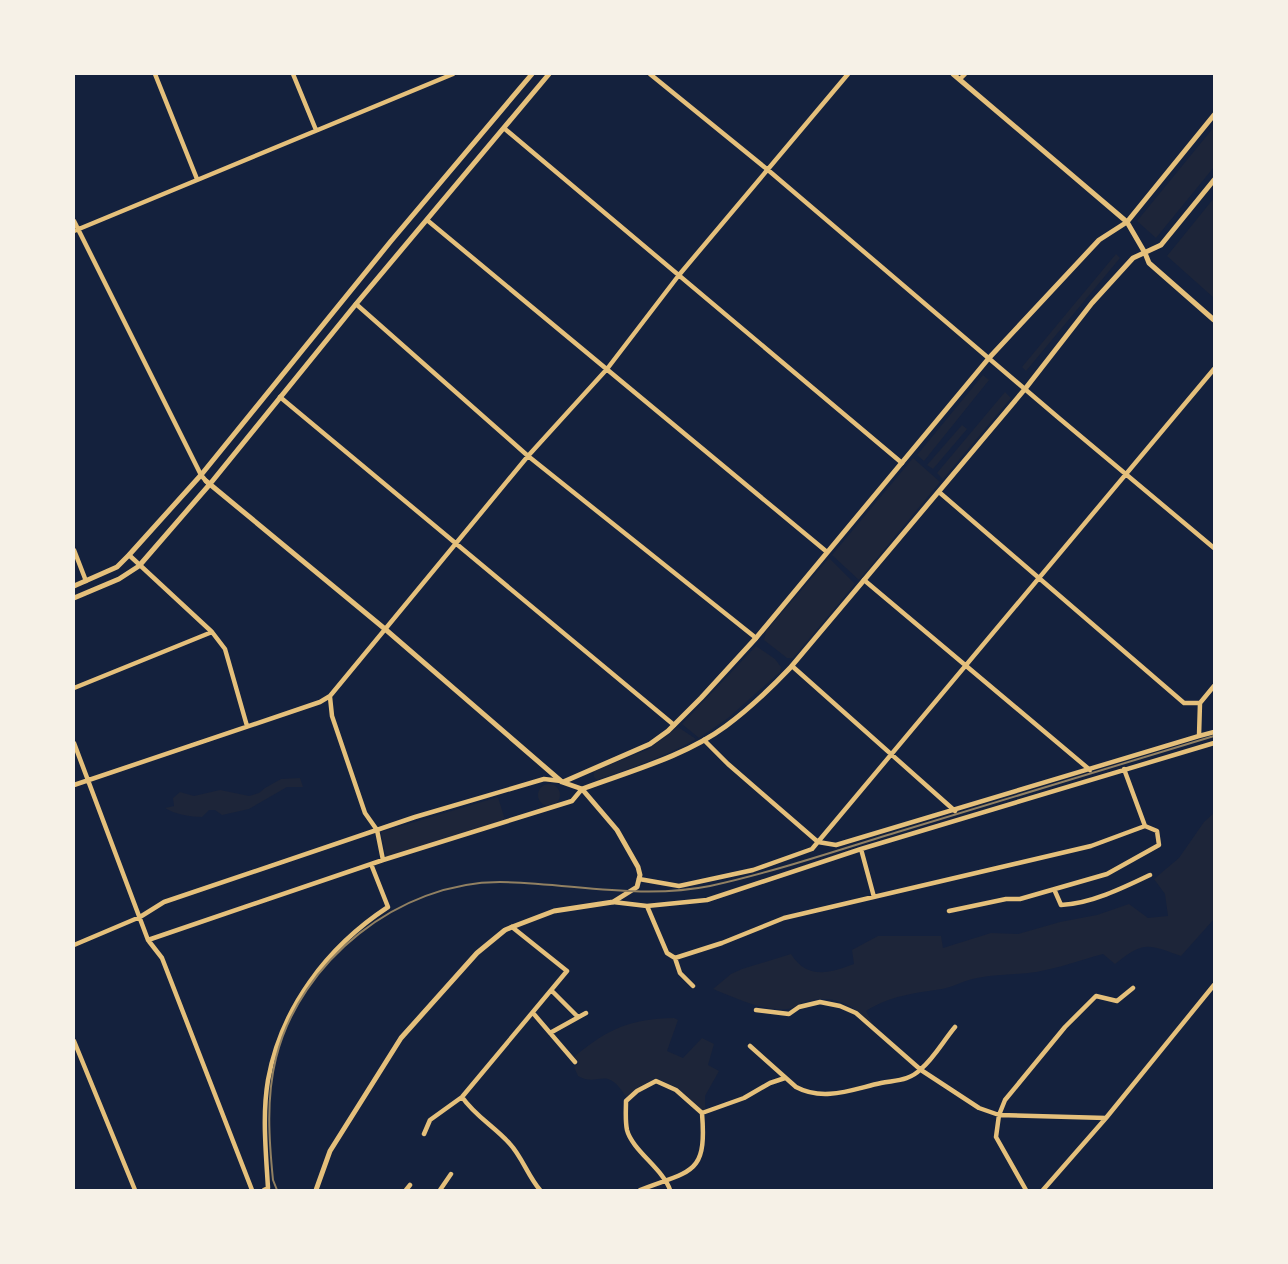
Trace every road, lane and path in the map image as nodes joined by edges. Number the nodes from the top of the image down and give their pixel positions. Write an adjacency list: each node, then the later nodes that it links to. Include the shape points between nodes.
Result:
1 (155, 74): 16 (street)
2 (293, 74): 14 (street)
3 (453, 74): 10 (street)
4 (532, 74): 33 (street)
5 (549, 74): 13 (street)
6 (650, 74): 15 (street)
7 (848, 74): 15 (street)
8 (953, 74): 11 (street)
9 (965, 74): 11 (street)
10 (438, 76): 14 (street)
11 (960, 79): 20 (street)
12 (1214, 116): 20 (street)
13 (505, 129): 18 (street); 23 (street)
14 (316, 130): 16 (street)
15 (768, 170): 23 (street); 26 (street)
16 (197, 178): 21 (street)
17 (1214, 180): 22 (street, via 1161,245)
18 (427, 220): 24 (street); 27 (street)
19 (74, 221): 21 (street)
20 (1127, 222): 22 (street); 26 (street, via 1100,240)
21 (75, 230): 33 (street)
22 (1145, 253): 25 (street, via 1149,263); 29 (street, via 1133,258 1092,303)
23 (679, 275): 27 (street); 32 (street)
24 (356, 304): 30 (street); 31 (street)
25 (1214, 320)
26 (989, 358): 29 (street); 32 (street)
27 (607, 369): 31 (street); 40 (street)
28 (1214, 369): 34 (street)
29 (1026, 389): 34 (street); 36 (street)
30 (280, 397): 35 (street); 37 (street)
31 (528, 456): 37 (street); 50 (street)
32 (902, 464): 40 (street)
33 (201, 475): 35 (street); 41 (street)
34 (1128, 475): 38 (street); 43 (street)
35 (208, 482): 42 (street); 48 (street)
36 (939, 492): 43 (street); 44 (street)
37 (456, 544): 48 (street); 57 (street)
38 (1214, 548)
39 (74, 550): 45 (street)
40 (827, 552): 50 (street)
41 (129, 555): 42 (street); 45 (street, via 117,567)
42 (139, 566): 47 (street); 49 (street)
43 (1039, 579): 51 (street); 56 (street, via 1184,703)
44 (863, 580): 51 (street); 52 (street)
45 (86, 581): 46 (street)
46 (74, 586)
47 (74, 598)
48 (385, 629): 55 (street); 68 (street)
49 (212, 632): 54 (street); 58 (street, via 225,649)
50 (756, 638): 57 (street)
51 (966, 665): 64 (street); 66 (street)
52 (792, 666): 61 (street, via 757,701); 64 (street)
53 (1214, 686): 56 (street)
54 (74, 688)
55 (330, 696): 58 (street); 73 (street, via 332,716 365,813)
56 (1199, 703): 60 (street)
57 (674, 725): 68 (street, via 650,744)
58 (247, 726): 67 (street)
59 (1214, 732): 60 (street)
60 (1199, 736): 66 (street)
61 (704, 740): 70 (street); 74 (street)
62 (74, 743): 67 (street)
63 (1214, 743): 65 (street)
64 (892, 753): 71 (street); 74 (street)
65 (1124, 769): 72 (street); 75 (street)
66 (1090, 770): 71 (street)
67 (88, 780): 69 (street); 85 (street)
68 (562, 782): 70 (street); 73 (street, via 544,779)
69 (74, 785)
70 (582, 789): 76 (street, via 572,801); 79 (street, via 617,830 638,867)
71 (956, 811): 74 (street, via 836,845)
72 (1145, 826): 80 (street, via 1157,831 1159,845 1107,874); 81 (street, via 1091,846)
73 (377, 830): 76 (street); 85 (street, via 164,902)
74 (818, 842): 79 (street, via 812,849 766,866 678,886)
75 (861, 849): 81 (street); 83 (street, via 707,900)
76 (383, 860): 77 (street)
77 (372, 864): 87 (street); 115 (street, via 388,907 319,968 276,1048 268,1080 268,1188)
78 (1150, 875): 80 (street, via 1072,905 1061,905)
79 (639, 879): 82 (street, via 632,891)
80 (1054, 889): 84 (street)
81 (874, 897): 89 (street, via 784,918)
82 (612, 902): 83 (street); 86 (street, via 554,911)
83 (647, 906): 89 (street, via 667,953)
84 (949, 911)
85 (140, 916): 87 (street); 88 (street)
86 (512, 927): 93 (street, via 566,971); 116 (street, via 477,953 401,1038 331,1151)
87 (148, 940): 114 (street, via 162,958)
88 (74, 945)
89 (675, 958): 91 (street)
90 (1214, 985): 108 (street)
91 (693, 986)
92 (1133, 988): 107 (street, via 1117,1000 1096,996 1005,1100)
93 (552, 991): 95 (street); 97 (street)
94 (757, 1010): 103 (street, via 789,1014 820,1002 840,1006 856,1013)
95 (533, 1013): 99 (street); 105 (street)
96 (586, 1013): 97 (street)
97 (578, 1017): 99 (street)
98 (955, 1027): 103 (street)
99 (551, 1033): 102 (street)
100 (74, 1041): 113 (street)
101 (750, 1046): 104 (street)
102 (575, 1062)
103 (921, 1070): 104 (street, via 902,1081 832,1093 804,1091); 107 (street, via 979,1108)
104 (785, 1078): 106 (street)
105 (462, 1097): 109 (street, via 430,1120); 118 (street, via 512,1146)
106 (702, 1113): 111 (street, via 701,1160); 111 (street, via 676,1090 656,1081 626,1101 627,1132)
107 (999, 1115): 108 (street); 121 (street, via 996,1137)
108 (1107, 1118): 112 (street)
109 (424, 1134)
110 (451, 1174): 117 (street)
111 (667, 1180): 119 (street); 120 (street)
112 (1043, 1190)
113 (135, 1191)
114 (252, 1191)
115 (264, 1191)
116 (316, 1191)
117 (440, 1191)
118 (540, 1191)
119 (640, 1191)
120 (670, 1191)
121 (1026, 1191)

